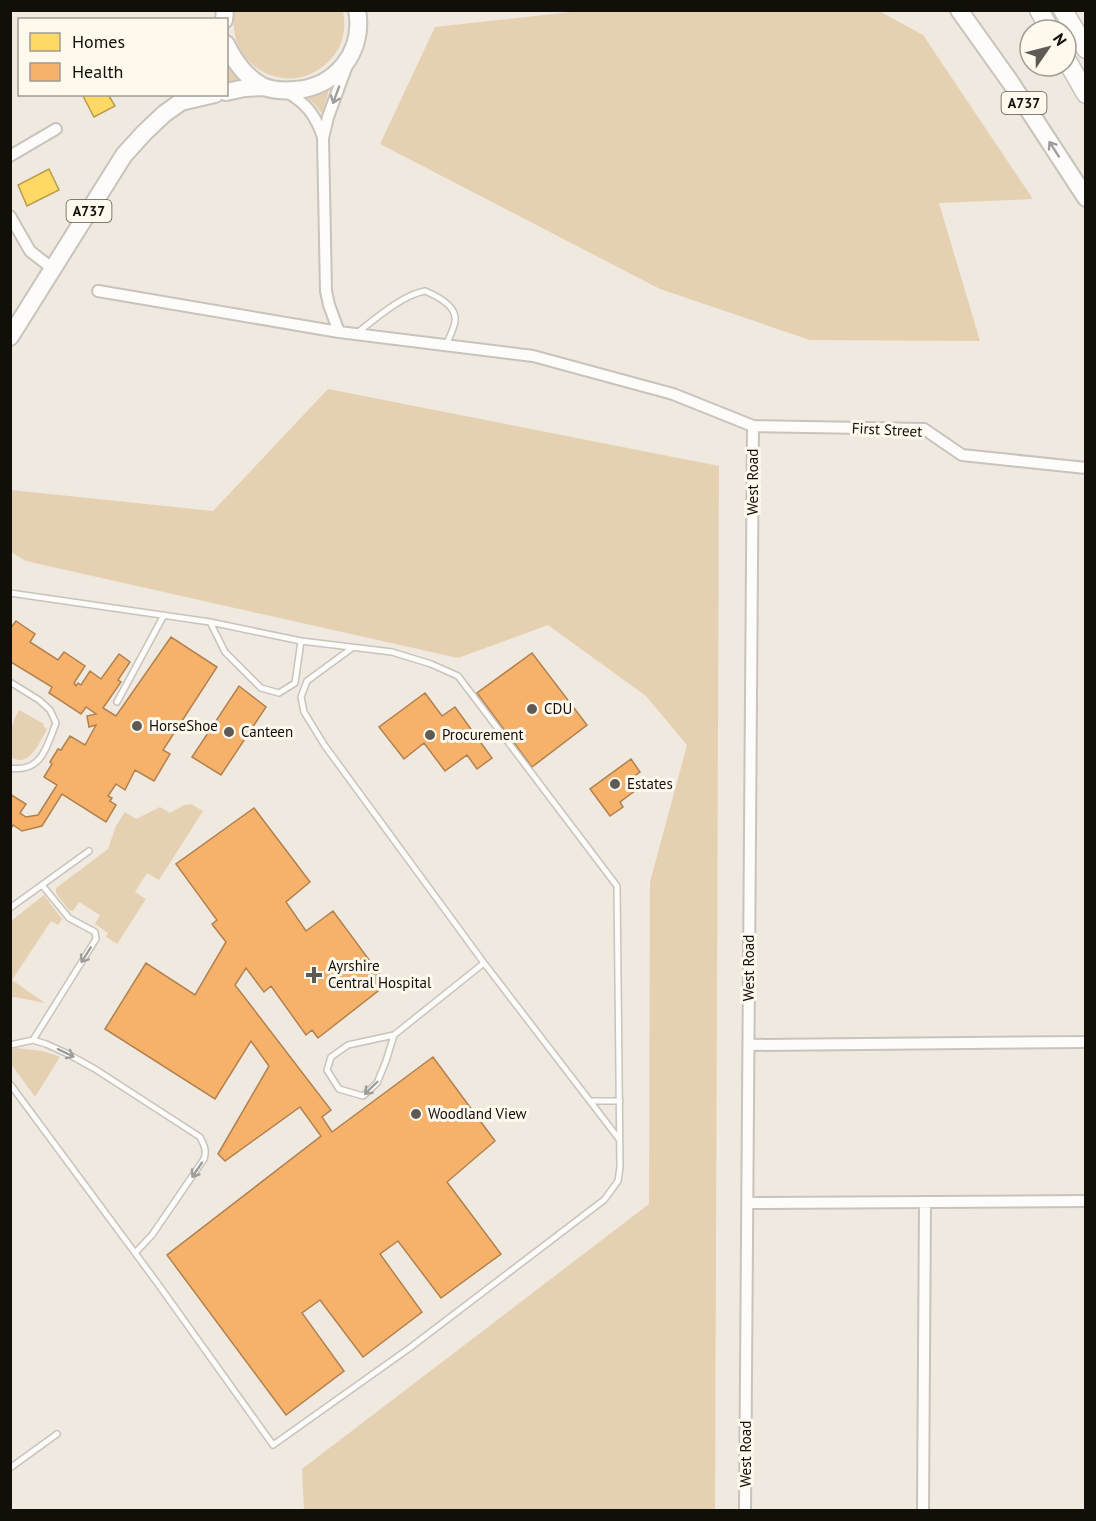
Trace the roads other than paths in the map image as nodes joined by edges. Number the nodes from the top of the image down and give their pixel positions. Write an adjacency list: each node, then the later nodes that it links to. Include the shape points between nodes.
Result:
1 (357, 10): 5 (main road)
2 (372, 10): 5 (main road)
3 (959, 10): 18 (main road, A737, one-way to 3)
4 (1063, 10): 7 (highway)
5 (359, 33): 8 (main road)
6 (228, 48): 10 (main road, via 236,63)
7 (1086, 49)
8 (352, 53): 11 (main road, via 340,70 324,82 305,90); 16 (street, one-way to 16)
9 (1077, 78): 13 (highway)
10 (264, 87): 11 (main road); 12 (main road)
11 (285, 91): 16 (street, via 305,105)
12 (228, 92)
13 (1086, 94)
14 (189, 98): 20 (main road, A737, via 164,114 124,155)
15 (56, 129): 17 (street)
16 (323, 138): 22 (street, via 326,291)
17 (10, 156)
18 (1086, 198)
19 (10, 216): 20 (street, via 30,251)
20 (54, 269): 24 (main road, A737)
21 (98, 291): 22 (street)
22 (339, 332): 23 (street)
23 (356, 334): 25 (street); 25 (lane, via 399,302 425,291 453,311 456,320)
24 (10, 337)
25 (446, 345): 26 (street, via 533,356 673,394)
26 (753, 426): 27 (street, First Street, via 924,429 962,455); 44 (street, West Road)
27 (1086, 468)
28 (10, 593): 29 (lane)
29 (164, 615): 30 (lane); 34 (lane)
30 (210, 622): 31 (lane); 31 (lane, via 225,652 261,688 279,693 295,683)
31 (301, 641): 32 (lane)
32 (352, 648): 39 (lane, via 307,681 300,697 304,712); 47 (lane, via 392,652 458,676 617,886)
33 (10, 682): 35 (lane, via 45,705 56,723 45,752 34,764)
34 (117, 702)
35 (10, 768)
36 (89, 851): 37 (lane)
37 (42, 885): 38 (lane); 41 (lane, one-way to 41, via 69,918 94,932 96,939)
38 (10, 908)
39 (484, 963): 40 (lane); 46 (lane)
40 (393, 1035): 40 (lane, one-way to 40, via 377,1083 363,1096 339,1089 327,1070 331,1057 348,1045)
41 (33, 1040): 43 (lane); 52 (lane, one-way to 52, via 95,1069 200,1137 206,1153 200,1165 152,1235)
42 (1086, 1042): 44 (street)
43 (10, 1044)
44 (749, 1045): 51 (street, West Road)
45 (10, 1084): 52 (lane)
46 (590, 1101): 47 (lane); 48 (lane)
47 (620, 1101): 48 (lane)
48 (620, 1140): 52 (lane, via 618,1181 604,1200 411,1347 273,1445)
49 (1086, 1201): 50 (street)
50 (925, 1202): 51 (street); 56 (street)
51 (748, 1203): 55 (street, West Road)
52 (135, 1252)
53 (57, 1434): 54 (lane)
54 (10, 1468)
55 (746, 1510)
56 (923, 1510)

